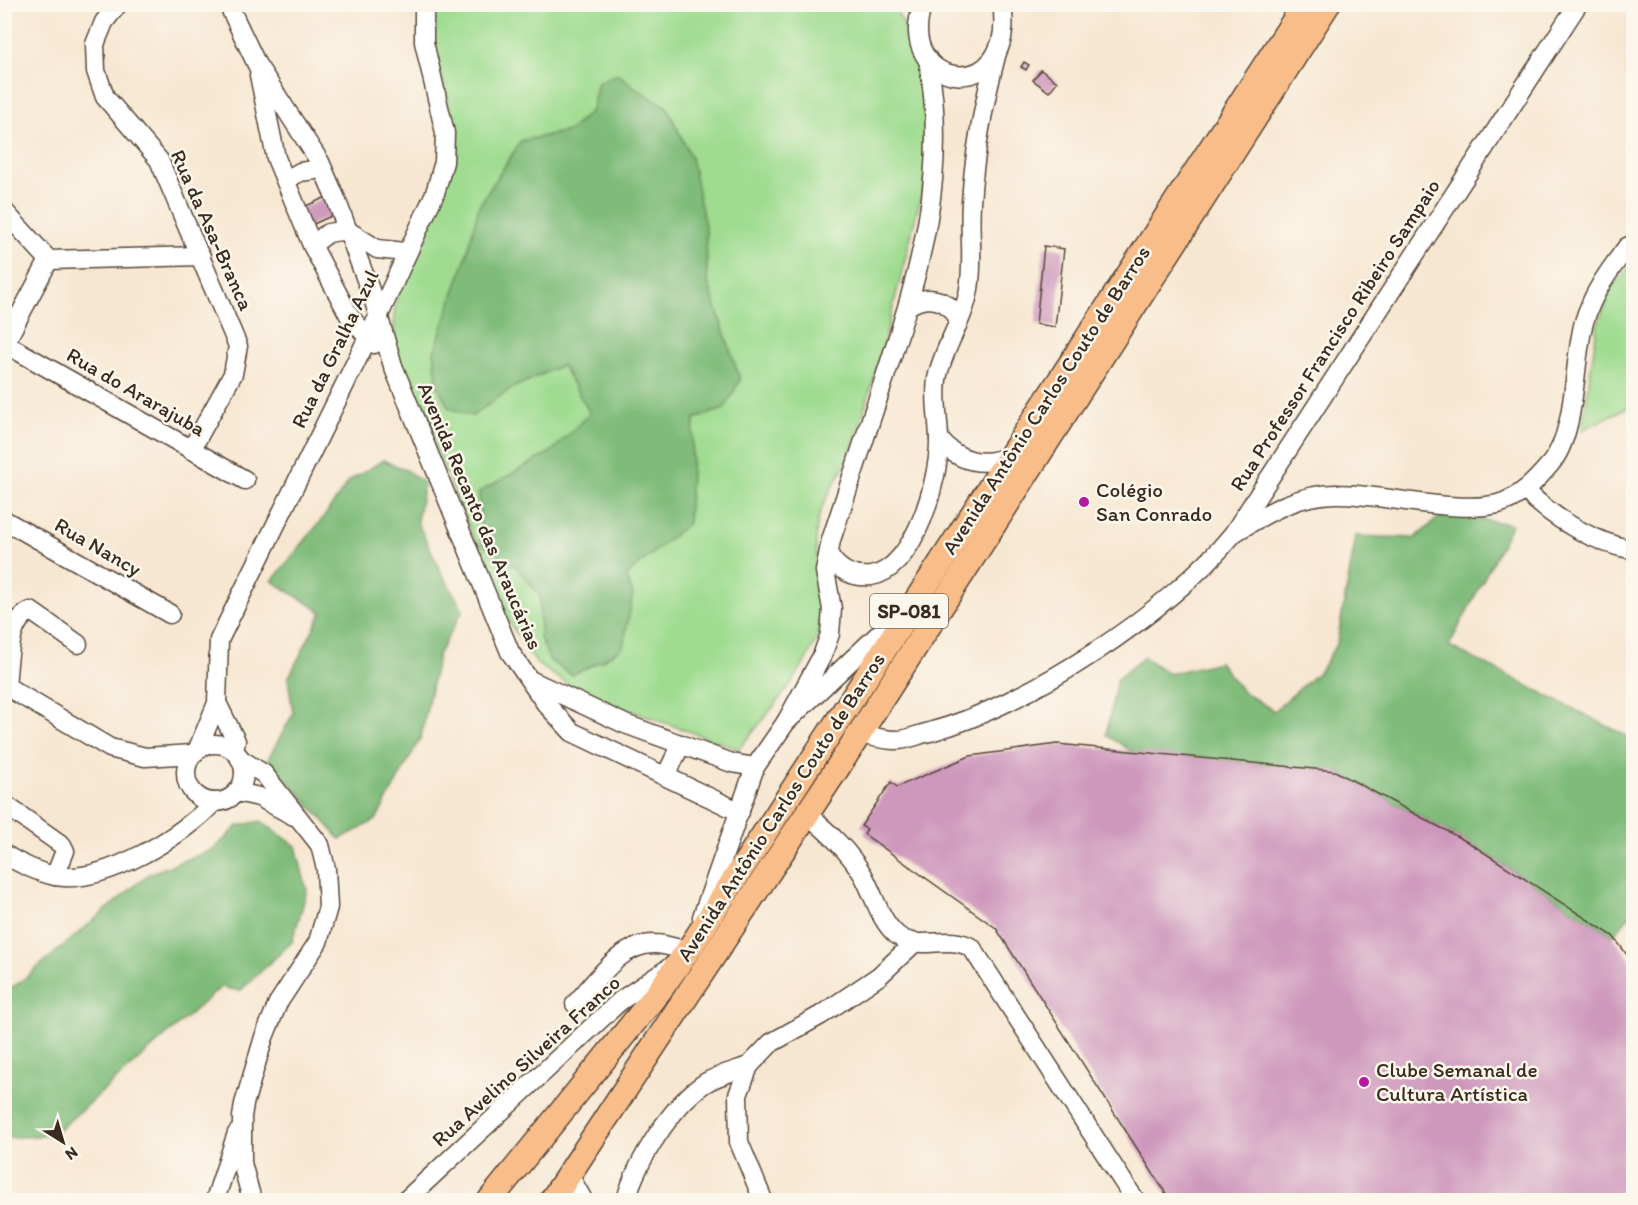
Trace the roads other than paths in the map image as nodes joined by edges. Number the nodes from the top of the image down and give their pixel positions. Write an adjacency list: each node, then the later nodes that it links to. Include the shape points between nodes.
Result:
1 (117, 4): 21 (street, Rua da Asa-Branca, via 95,44 96,70 105,97 159,160)
2 (228, 4): 13 (street)
3 (424, 4): 20 (street, Rua da Gralha Azul, via 424,42 445,133 444,162 435,193)
4 (910, 4): 10 (street)
5 (923, 4): 10 (street)
6 (1305, 4): 31 (main road, Avenida Antônio Carlos Couto de Barros / SP-081)
7 (1328, 4): 45 (main road, Avenida Antônio Carlos Couto de Barros / SP-081)
8 (1578, 4): 35 (street, Rua Professor Francisco Ribeiro Sampaio)
9 (1006, 9): 11 (street)
10 (919, 28): 12 (street)
11 (997, 52): 12 (street, via 976,74 963,77 938,70); 25 (street, via 978,136 971,204 971,277)
12 (928, 59): 23 (street, via 936,119 935,176 926,236)
13 (257, 65): 14 (street, Avenida Recanto das Araucárias); 15 (street, Avenida Recanto das Araucárias, via 276,158)
14 (322, 169): 15 (street, via 300,172); 17 (street, Avenida Recanto das Araucárias)
15 (286, 180): 19 (street, Avenida Recanto das Araucárias)
16 (4, 211): 22 (street)
17 (347, 230): 19 (street, via 328,233); 20 (street, via 377,249); 24 (street, Avenida Recanto das Araucárias)
18 (1634, 244): 33 (street, via 1627,247 1601,281 1584,322 1567,428 1553,461)
19 (312, 245): 26 (street, Avenida Recanto das Araucárias, via 350,316)
20 (405, 252): 24 (street, Rua da Gralha Azul)
21 (201, 256): 22 (street); 30 (street, Rua da Asa-Branca, via 238,346 233,374)
22 (49, 260): 27 (street)
23 (908, 306): 25 (street, via 928,298 942,301); 37 (street)
24 (378, 316): 26 (street, Rua da Gralha Azul); 28 (street, Avenida Recanto das Araucárias)
25 (959, 321): 29 (street, via 938,378 935,408)
26 (366, 335): 28 (street, Avenida Recanto das Araucárias); 43 (street, Rua da Gralha Azul, via 219,640)
27 (5, 343): 30 (street, Rua do Ararajuba)
28 (393, 366): 41 (street, Avenida Recanto das Araucárias, via 510,652)
29 (939, 439): 31 (street, via 968,460 985,462); 37 (street, via 935,476 925,511 892,566 877,574 860,576 845,571)
30 (191, 450): 32 (street, Rua do Ararajuba)
31 (1009, 456): 38 (main road, Avenida Antônio Carlos Couto de Barros / SP-081)
32 (245, 480)
33 (1526, 491): 35 (street, via 1498,504 1464,505 1337,494 1306,497 1266,513); 36 (street, via 1568,524)
34 (4, 520): 39 (street, Rua Nancy)
35 (1233, 534): 45 (street, Rua Professor Francisco Ribeiro Sampaio, via 1210,562 1144,618 1005,702 953,726 896,741)
36 (1634, 550)
37 (829, 555): 44 (street, via 825,579 832,609 830,634)
38 (921, 593): 44 (street); 60 (main road, Avenida Antônio Carlos Couto de Barros / SP-081)
39 (170, 614)
40 (78, 644): 42 (street, via 31,611 21,615 15,626)
41 (531, 680): 46 (street, Avenida Recanto das Araucárias, via 625,724); 50 (street, Avenida Recanto das Araucárias, via 546,704 572,732)
42 (5, 685): 47 (street, via 110,748 145,757)
43 (217, 703): 47 (street, Rua da Gralha Azul); 48 (street, Rua da Gralha Azul, via 236,741)
44 (786, 722): 49 (street)
45 (859, 735): 55 (main road, Avenida Antônio Carlos Couto de Barros / SP-081)
46 (681, 744): 49 (street, Avenida Recanto das Araucárias, via 732,763); 50 (street)
47 (195, 752): 48 (street, via 215,744 227,746); 52 (street, via 186,770 190,788 198,797)
48 (237, 755): 51 (street, via 245,776); 56 (street, via 264,774)
49 (755, 767): 54 (street)
50 (666, 776): 54 (street, Avenida Recanto das Araucárias)
51 (237, 792): 52 (street, via 222,802); 56 (street, via 259,797)
52 (214, 802): 58 (street, via 168,838 114,868 81,876)
53 (4, 804): 58 (street, via 62,845 65,851)
54 (740, 812): 60 (street)
55 (807, 814): 59 (street, via 837,841 862,874 886,923); 64 (main road, Avenida Antônio Carlos Couto de Barros / SP-081)
56 (300, 820): 63 (street, via 320,845 328,907 318,942 278,1003 264,1037)
57 (4, 854): 58 (street)
58 (55, 876)
59 (913, 944): 62 (street, via 879,976 771,1043); 73 (street, via 962,942 972,948)
60 (687, 951): 61 (street, via 656,944 624,952); 67 (street, Rua Avelino Silveira Franco, via 620,1001); 68 (main road, Avenida Antônio Carlos Couto de Barros / SP-081)
61 (575, 1004)
62 (749, 1066): 71 (street, via 707,1082 688,1097 644,1157); 72 (street, via 738,1095 738,1142)
63 (242, 1117): 65 (street); 66 (street, via 242,1163)
64 (569, 1175): 69 (main road, Avenida Antônio Carlos Couto de Barros / SP-081); 70 (street)
65 (215, 1200)
66 (252, 1200)
67 (406, 1200)
68 (490, 1200)
69 (552, 1200)
70 (583, 1200)
71 (626, 1200)
72 (763, 1200)
73 (1135, 1200)

